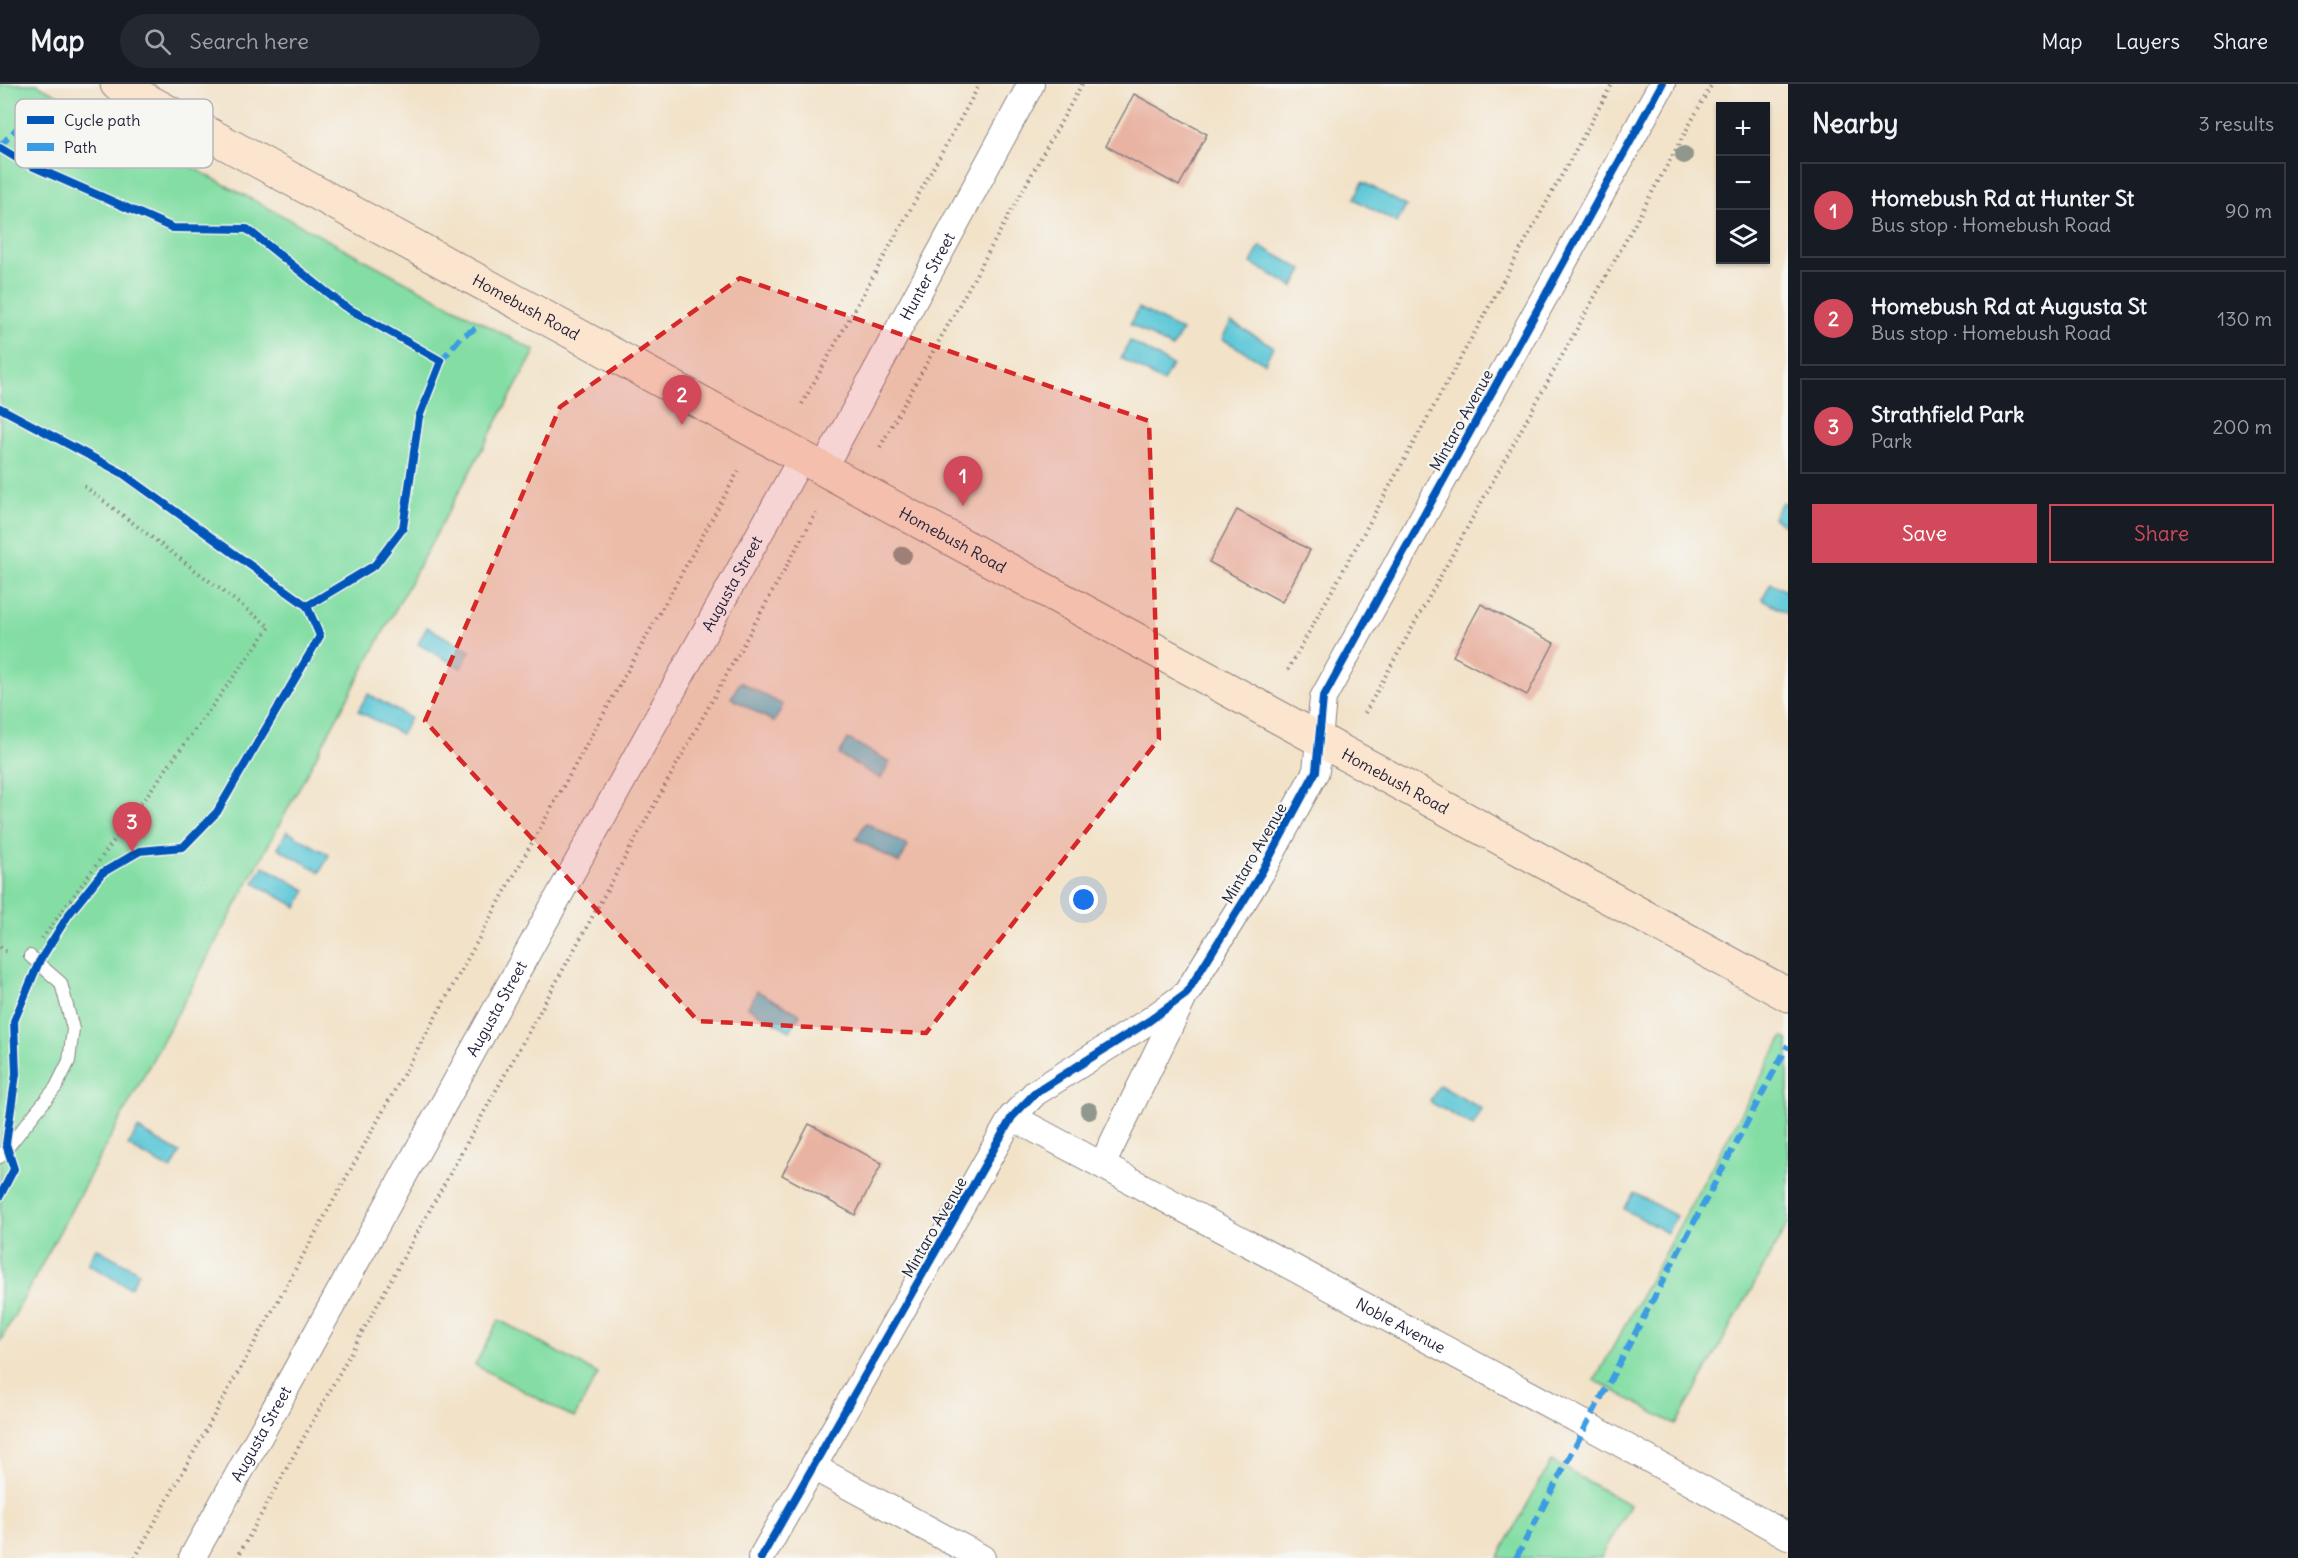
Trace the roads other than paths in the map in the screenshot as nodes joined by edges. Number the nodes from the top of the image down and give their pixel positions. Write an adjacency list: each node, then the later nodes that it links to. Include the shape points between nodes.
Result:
1 (117, 84): 4 (main road, Homebush Road)
2 (1031, 84): 6 (street, Hunter Street)
3 (1662, 84): 7 (street, Mintaro Avenue, via 1327,691)
4 (145, 99)
5 (213, 136): 6 (main road, Homebush Road)
6 (812, 463): 7 (main road, Homebush Road); 16 (street, Augusta Street)
7 (1317, 739): 9 (street, Mintaro Avenue, via 1316,771 1261,873); 10 (main road, Homebush Road)
8 (30, 956): 12 (lane, via 61,983 73,1029 69,1060 56,1087)
9 (1186, 994): 11 (street, Mintaro Avenue, via 1035,1093); 13 (street)
10 (1788, 995)
11 (1012, 1117): 13 (street, Noble Avenue); 14 (street, Mintaro Avenue)
12 (0, 1157)
13 (1102, 1165): 15 (street, Noble Avenue)
14 (813, 1467): 17 (street, Mintaro Avenue); 18 (street)
15 (1788, 1536)
16 (192, 1558)
17 (761, 1558)
18 (982, 1558)

